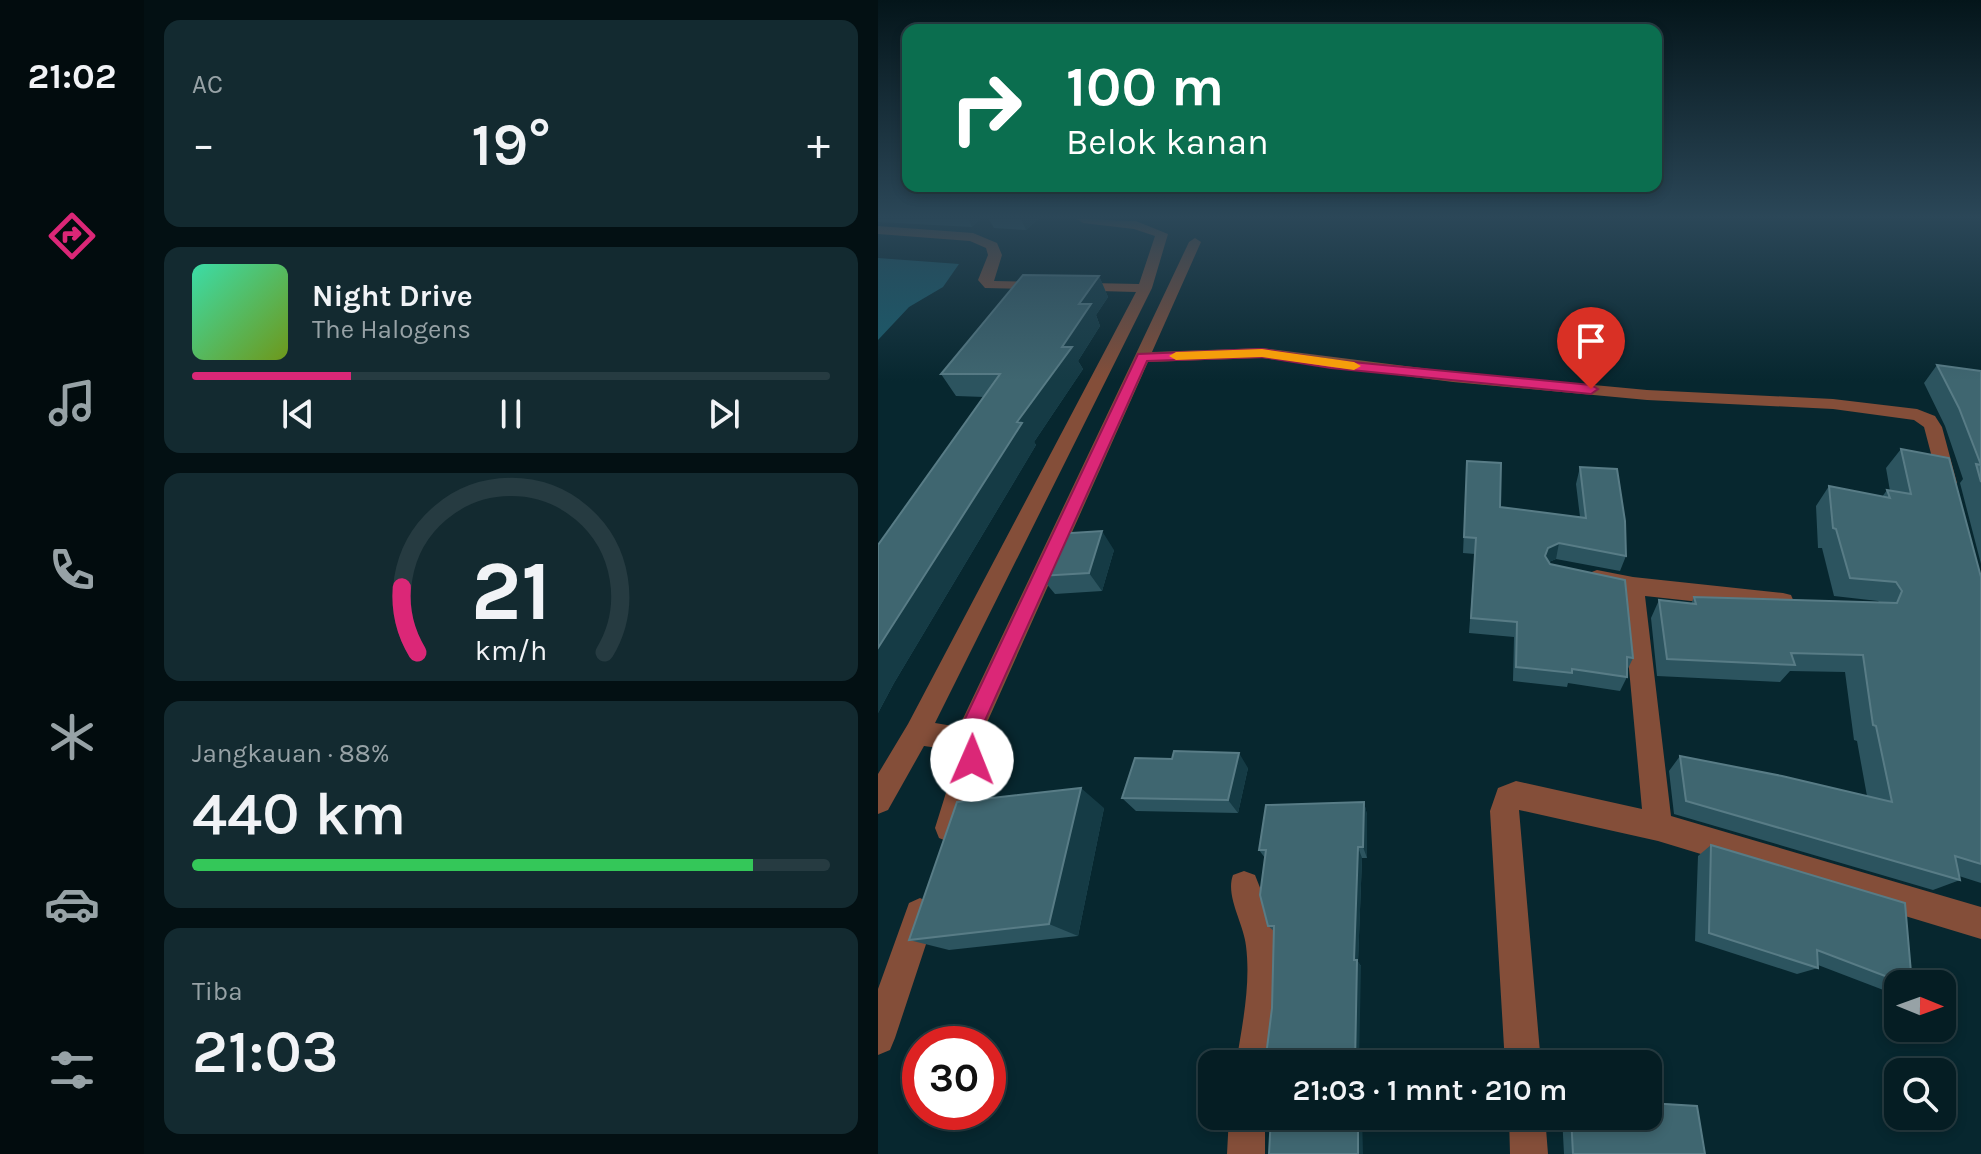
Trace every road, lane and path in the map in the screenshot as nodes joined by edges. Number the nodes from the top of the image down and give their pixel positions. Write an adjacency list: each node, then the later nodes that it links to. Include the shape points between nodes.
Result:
1 (988, 273): 4 (street, via 985,280 990,285)
2 (1150, 273): 4 (street)
3 (1181, 273): 5 (street)
4 (1145, 288): 10 (street)
5 (1142, 357): 6 (street, via 1262,353 1453,377 1647,395 1833,404 1917,415 1933,427); 11 (street)
6 (1951, 501)
7 (1570, 574): 8 (street)
8 (1633, 586): 9 (street); 13 (street)
9 (1807, 604)
10 (917, 733): 11 (street); 12 (street)
11 (966, 740): 14 (street, via 974,746 972,760)
12 (878, 800)
13 (1658, 827): 17 (street); 20 (street, via 1516,795 1508,798 1504,811)
14 (937, 862)
15 (1244, 886): 19 (street, via 1263,952)
16 (927, 892): 18 (street)
17 (1981, 923)
18 (878, 1038)
19 (1256, 1050)
20 (1522, 1050)
21 (1247, 1130): 23 (street)
22 (1528, 1130): 24 (street)
23 (1246, 1154)
24 (1529, 1154)

